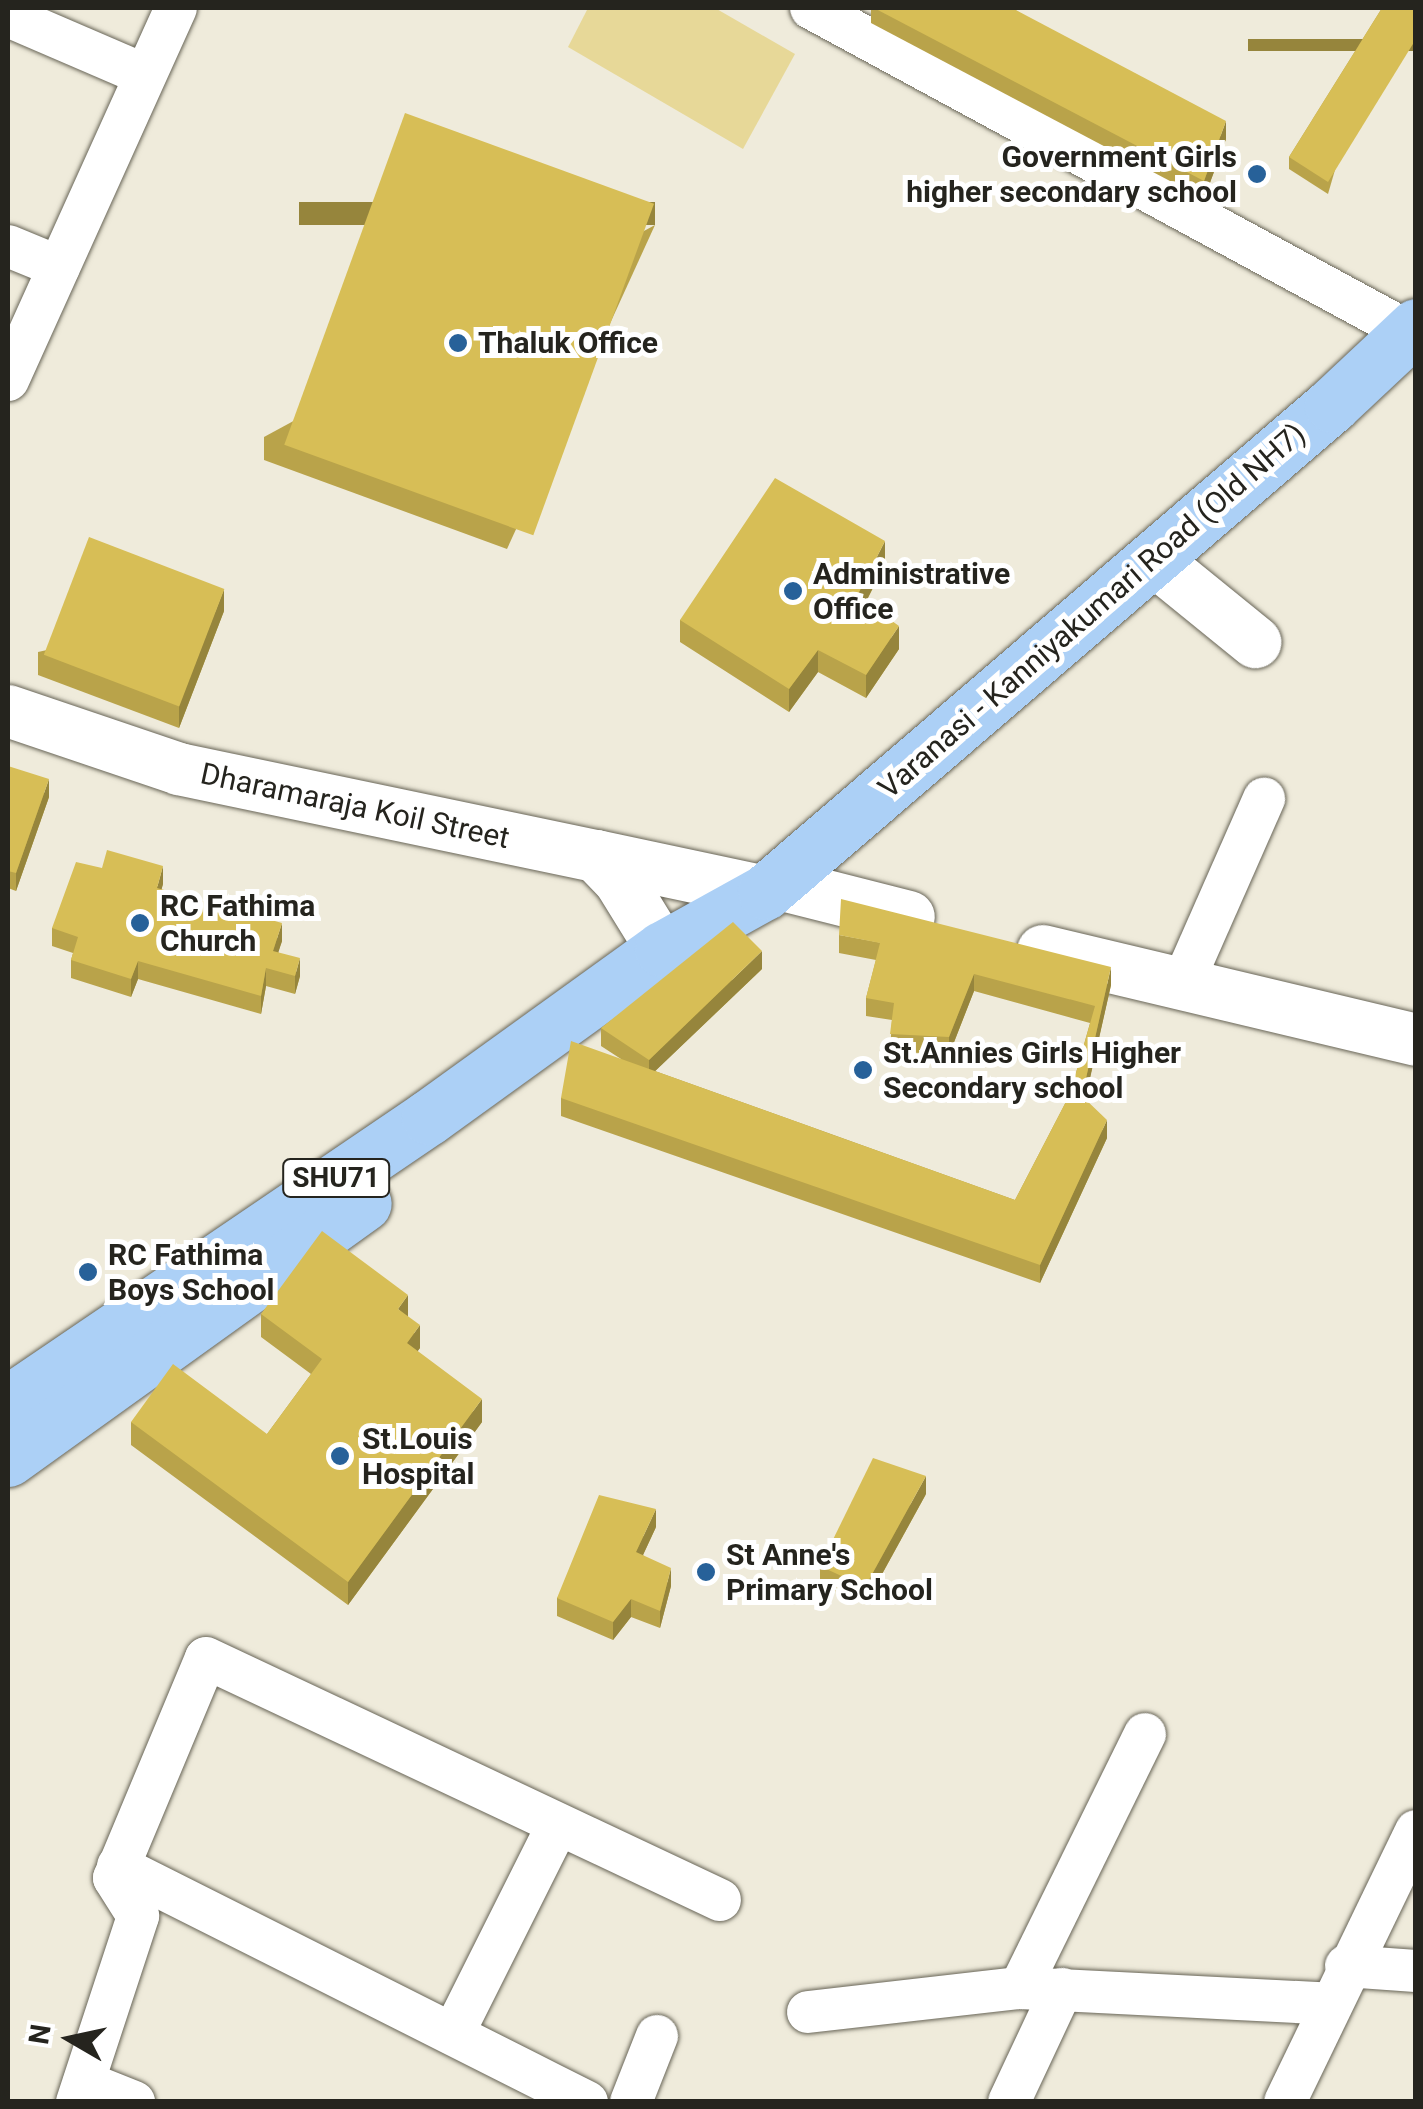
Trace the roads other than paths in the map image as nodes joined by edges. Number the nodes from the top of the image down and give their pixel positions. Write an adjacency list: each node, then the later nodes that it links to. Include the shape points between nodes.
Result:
1 (176, 8): 4 (street)
2 (811, 8): 7 (street)
3 (8, 16): 4 (street)
4 (146, 75): 6 (street)
5 (8, 246): 6 (street)
6 (58, 267): 8 (street)
7 (1412, 329): 9 (main road, Varanasi - Kanniyakumari Road (Old NH7) / SHU71)
8 (8, 380)
9 (1153, 559): 10 (street); 14 (main road, Varanasi - Kanniyakumari Road (Old NH7) / SHU71)
10 (1254, 642)
11 (8, 711): 13 (street, Dharamaraja Koil Street, via 179,769)
12 (1264, 799): 16 (street)
13 (596, 856): 14 (street, Dharamaraja Koil Street); 15 (street, via 620,880)
14 (770, 888): 15 (main road, Varanasi - Kanniyakumari Road (Old NH7) / SHU71); 16 (street, Dharamaraja Koil Street); 18 (main road, Varanasi - Kanniyakumari Road (Old NH7), via 684,966)
15 (662, 949): 18 (main road, Varanasi - Kanniyakumari Road (Old NH7) / SHU71)
16 (1182, 986): 17 (street, Dharamaraja Koil Street)
17 (1416, 1040)
18 (379, 1171): 19 (main road, Varanasi - Kanniyakumari Road (Old NH7) / SHU71)
19 (197, 1296): 20 (main road, Varanasi - Kanniyakumari Road (Old NH7) / SHU71); 21 (main road, Varanasi - Kanniyakumari Road (Old NH7))
20 (8, 1404)
21 (8, 1459)
22 (1145, 1734): 29 (street)
23 (556, 1828): 25 (street, via 206,1658); 26 (street); 31 (street)
24 (1416, 1831): 28 (street)
25 (118, 1866): 31 (street); 33 (street, via 114,1878 138,1916)
26 (720, 1900)
27 (1416, 1971): 28 (street)
28 (1338, 1985): 29 (street); 38 (street)
29 (1041, 1989): 30 (street); 37 (street)
30 (808, 2012)
31 (452, 2034): 35 (street)
32 (658, 2036): 36 (street)
33 (80, 2092): 34 (street)
34 (134, 2102)
35 (587, 2102)
36 (631, 2102)
37 (1009, 2102)
38 (1284, 2102)

